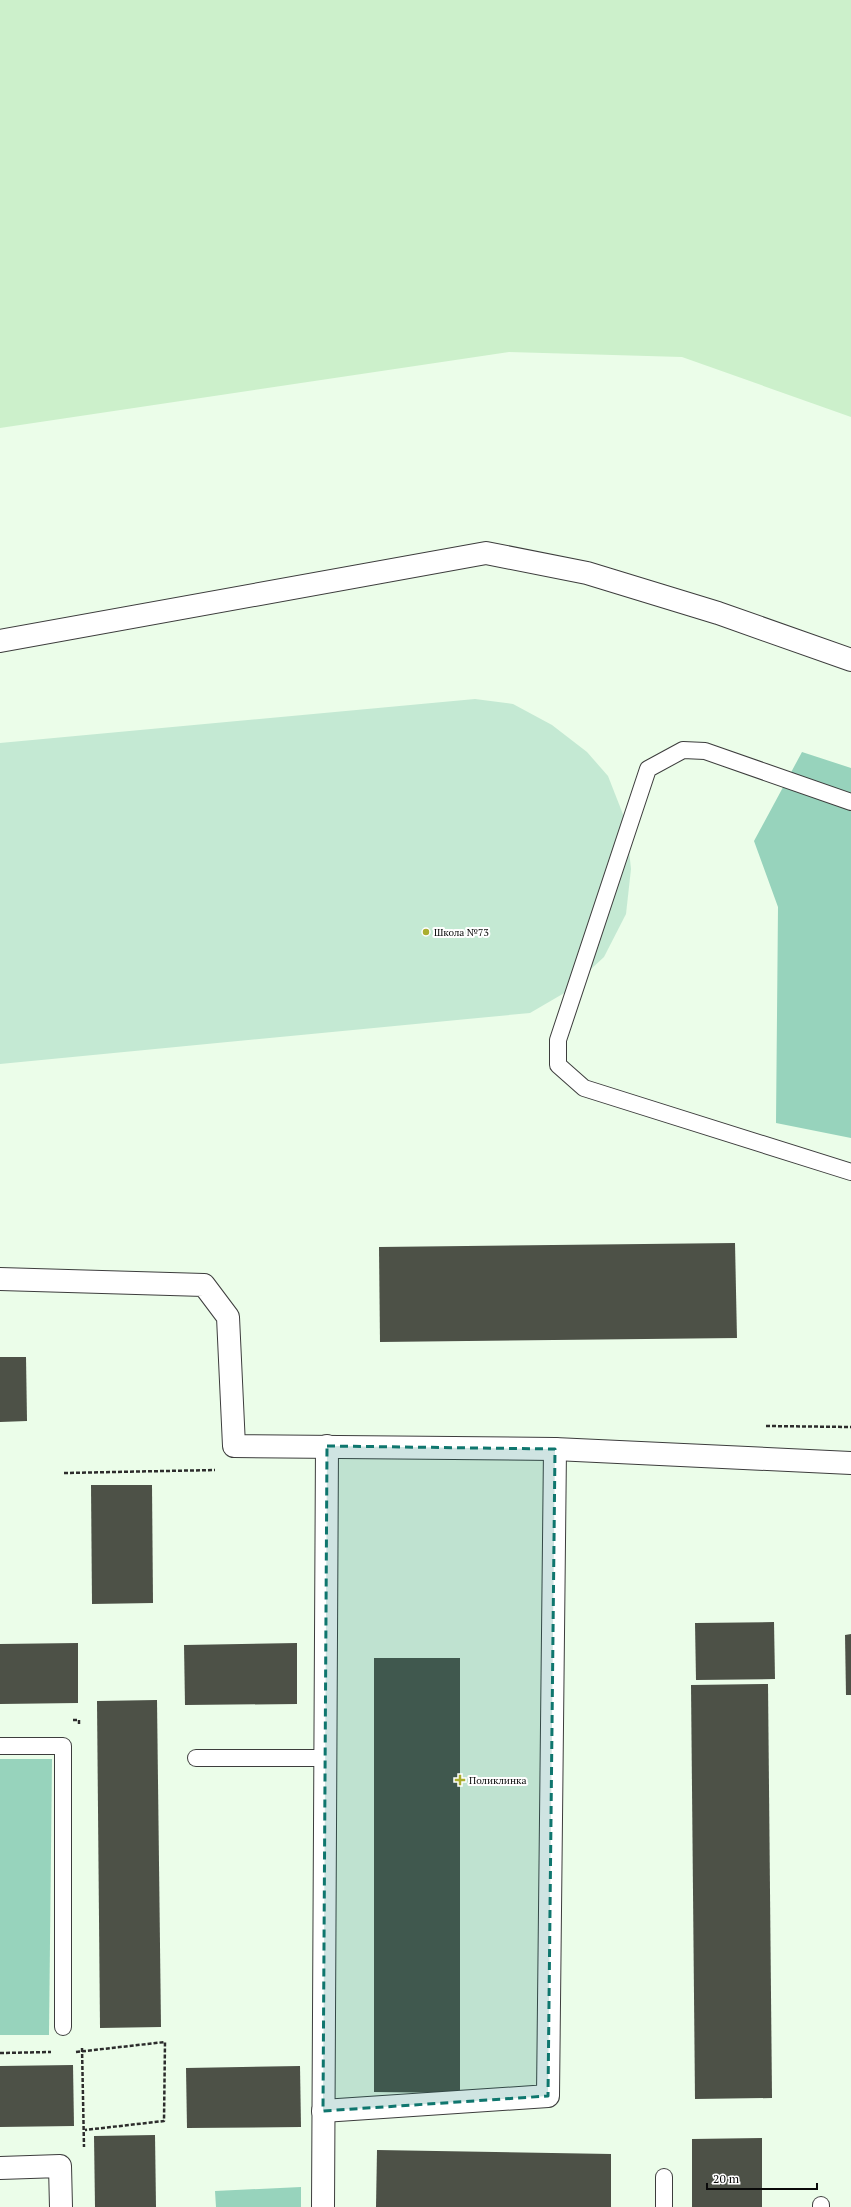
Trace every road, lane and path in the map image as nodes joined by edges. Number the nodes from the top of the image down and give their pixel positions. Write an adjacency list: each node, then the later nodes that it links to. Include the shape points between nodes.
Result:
1 (0, 641): 2 (street, via 486,553 587,573 718,613)
2 (851, 660)
3 (851, 802): 4 (lane, via 705,751 683,750 648,769 558,1040 558,1066 584,1088)
4 (851, 1172)
5 (0, 1279): 6 (street, via 204,1285 228,1317 234,1446)
6 (327, 1446): 7 (street); 11 (street)
7 (555, 1449): 8 (street); 17 (street, via 548,2096)
8 (851, 1464)
9 (0, 1746): 12 (lane, via 63,1746)
10 (196, 1758): 11 (lane)
11 (325, 1758): 17 (street)
12 (63, 2027)
13 (52, 2052): 16 (path)
14 (75, 2052): 15 (path)
15 (82, 2052): 15 (path, via 164,2042 164,2121 85,2130)
16 (0, 2053)
17 (323, 2111): 21 (street)
18 (0, 2168): 20 (street, via 60,2166)
19 (664, 2177): 22 (lane)
20 (61, 2207)
21 (323, 2207)
22 (664, 2207)

